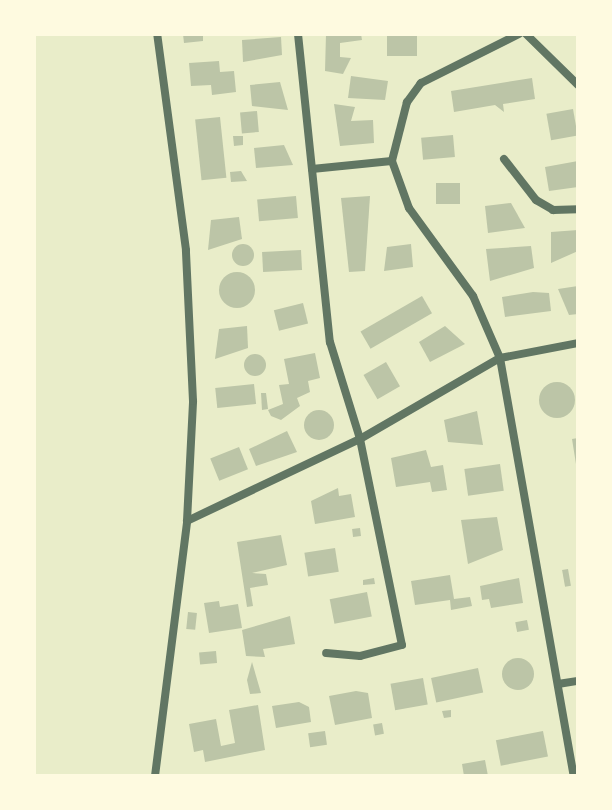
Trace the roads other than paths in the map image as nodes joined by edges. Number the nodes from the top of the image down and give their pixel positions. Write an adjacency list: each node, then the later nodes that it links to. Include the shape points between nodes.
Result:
1 (157, 34): 13 (street, via 186,250 193,401)
2 (298, 34): 8 (street)
3 (519, 34): 7 (street, via 421,83 407,102)
4 (526, 34): 5 (street)
5 (578, 85)
6 (504, 159): 9 (street, via 536,200 553,210)
7 (392, 161): 8 (street); 11 (street, via 402,196 473,296)
8 (312, 169): 12 (street, via 330,342)
9 (578, 209)
10 (578, 343): 11 (street)
11 (500, 358): 12 (street); 16 (street)
12 (360, 439): 13 (street); 14 (street, via 402,645 360,656)
13 (187, 521): 17 (street)
14 (326, 653)
15 (578, 681): 16 (street)
16 (558, 684): 18 (street)
17 (155, 776)
18 (574, 776)

